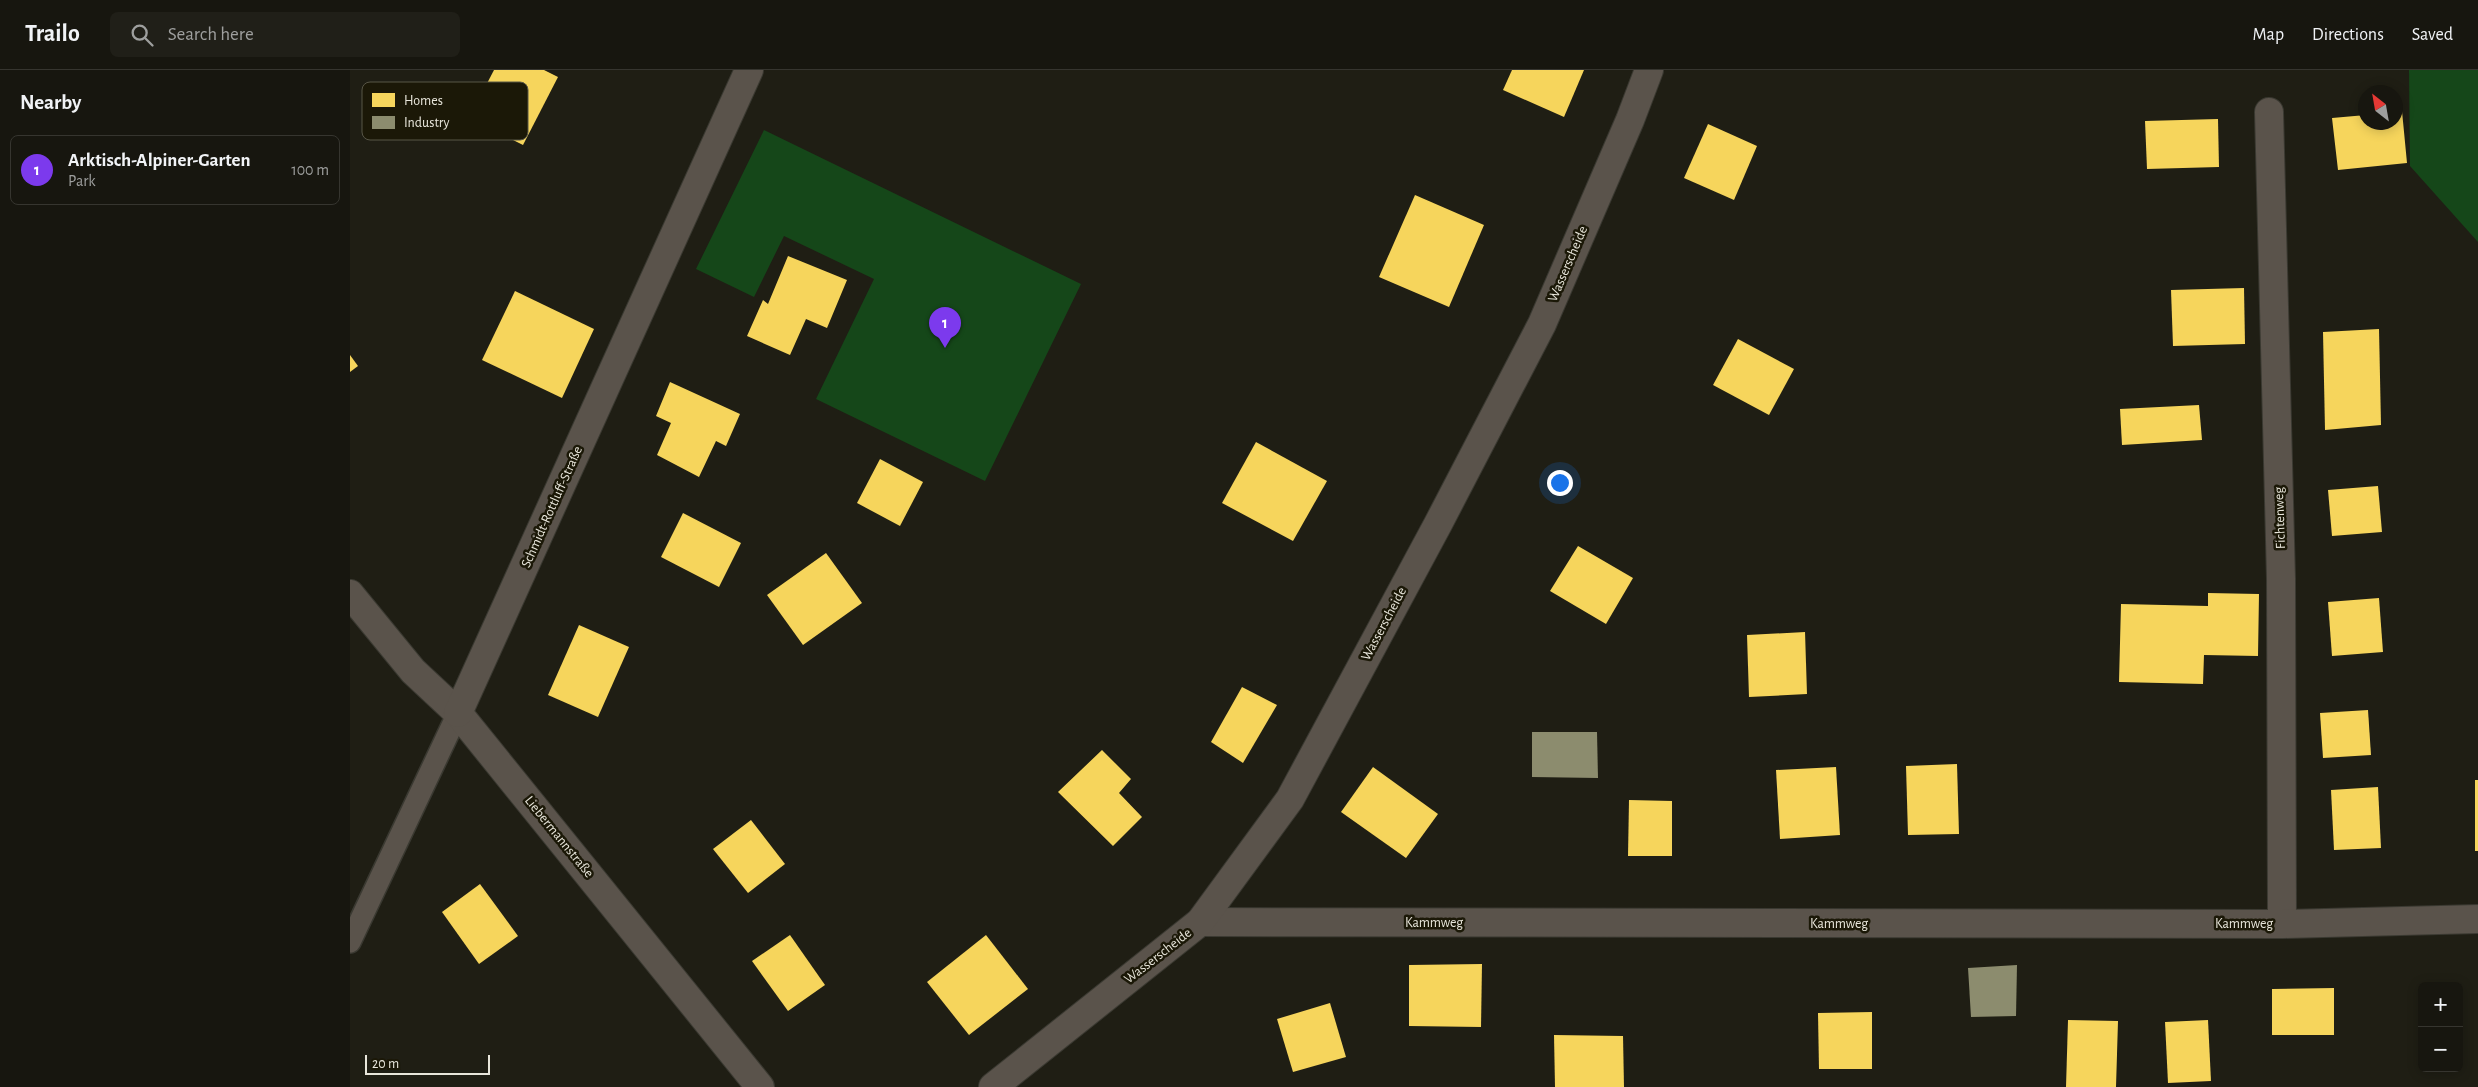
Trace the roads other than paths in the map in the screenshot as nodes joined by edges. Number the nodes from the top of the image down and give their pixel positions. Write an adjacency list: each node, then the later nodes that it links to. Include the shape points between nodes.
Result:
1 (750, 70): 5 (street, Schmidt-Rottluff-Straße)
2 (1649, 70): 7 (street, Wasserscheide, via 1542,324 1438,524 1290,799)
3 (2269, 112): 8 (street, Fichtenweg, via 2281,579)
4 (350, 594): 5 (street, Liebermannstraße, via 412,670)
5 (458, 713): 9 (lane, Schmidt-Rottluff-Straße); 10 (street, Liebermannstraße)
6 (2478, 919): 8 (street, Kammweg)
7 (1200, 922): 8 (street, Kammweg); 11 (street, Wasserscheide)
8 (2282, 924)
9 (350, 942)
10 (760, 1087)
11 (993, 1087)

